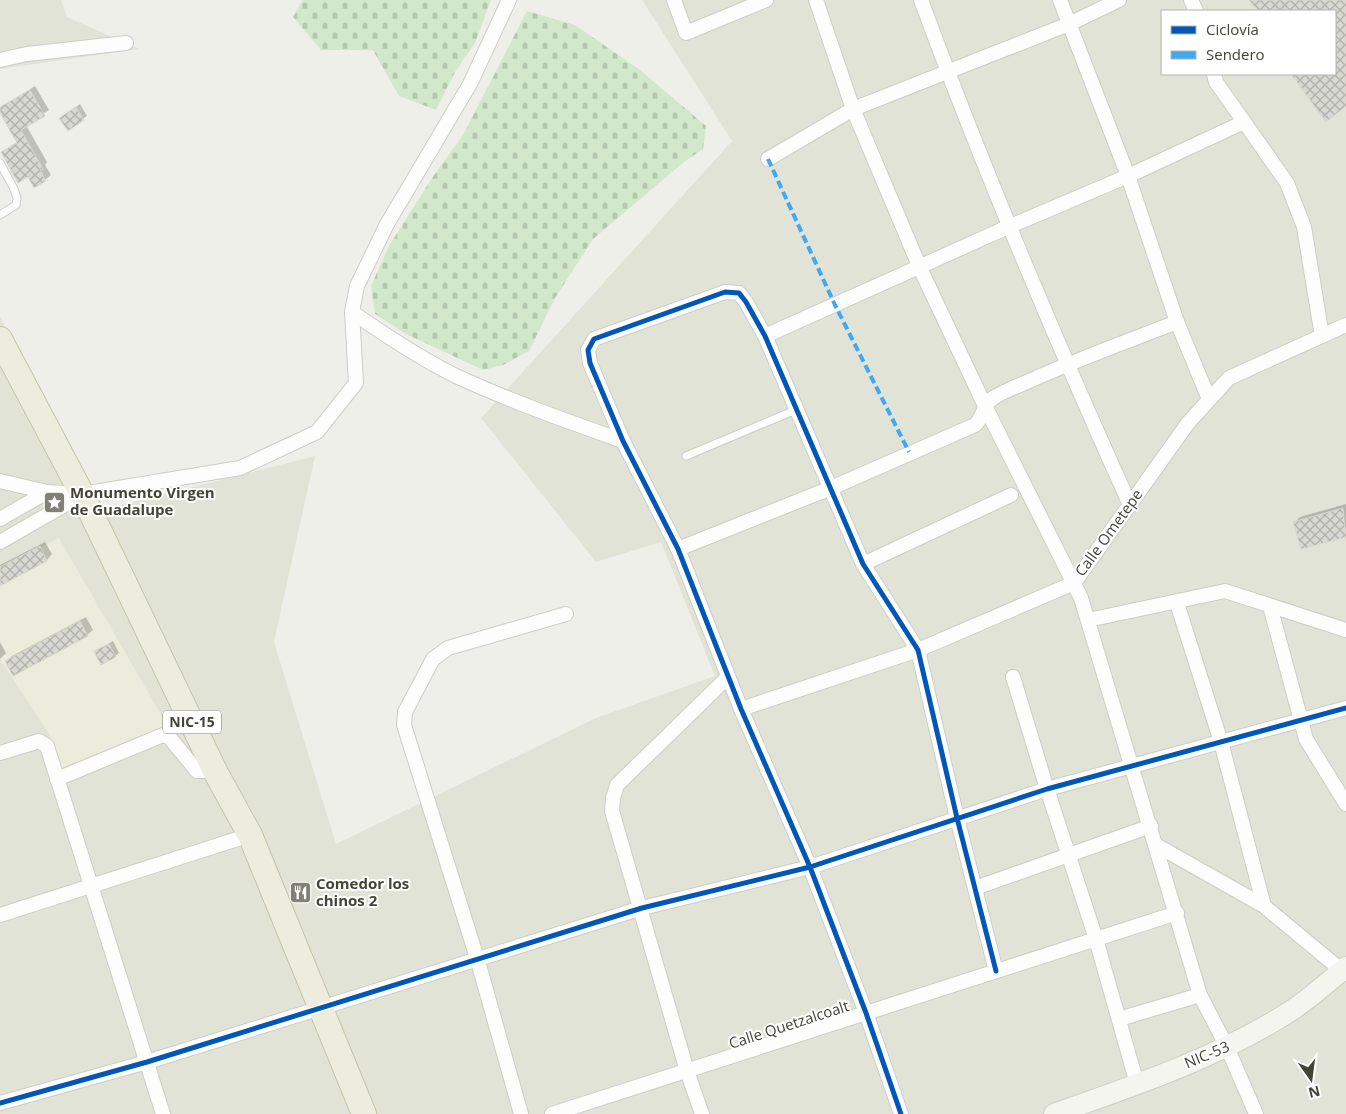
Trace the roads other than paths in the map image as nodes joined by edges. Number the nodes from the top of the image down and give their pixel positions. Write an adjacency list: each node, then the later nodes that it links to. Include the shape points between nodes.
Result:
1 (509, 0): 21 (street, via 470,84 387,224 358,286)
2 (674, 0): 3 (street, via 686,33)
3 (766, 0)
4 (816, 0): 13 (street)
5 (922, 0): 11 (street)
6 (1060, 0): 8 (street)
7 (1118, 0): 8 (street)
8 (1069, 24): 11 (street); 17 (street)
9 (126, 43): 10 (street)
10 (0, 60)
11 (948, 71): 13 (street); 19 (street)
12 (1214, 75): 14 (street)
13 (853, 109): 15 (street); 20 (street)
14 (1244, 122): 17 (street); 25 (street, via 1287,183 1304,227)
15 (768, 159)
16 (0, 163): 18 (lane, via 17,198 16,206)
17 (1128, 176): 19 (street); 22 (street)
18 (0, 215)
19 (1008, 227): 20 (street); 27 (street)
20 (920, 268): 24 (street); 29 (street)
21 (352, 312): 31 (street, via 455,376); 36 (street, via 356,383 317,432 240,468)
22 (1177, 322): 27 (street); 28 (street)
23 (1346, 325): 25 (street, Calle Ometepe)
24 (765, 336): 30 (street); 31 (street, via 739,293 725,292 594,340 588,350 590,363)
25 (1322, 336): 28 (street, Calle Ometepe, via 1229,378)
26 (0, 339): 36 (highway, NIC-15 / NIC-15)
27 (1066, 365): 29 (street, via 1003,393); 38 (street)
28 (1210, 399): 38 (street, Calle Ometepe, via 1188,422)
29 (985, 406): 34 (street, via 983,418 975,426); 43 (street)
30 (798, 410): 32 (lane); 34 (street)
31 (623, 441): 41 (street)
32 (686, 456)
33 (0, 481): 35 (street)
34 (831, 488): 41 (street); 42 (street)
35 (47, 492): 36 (street); 39 (street)
36 (82, 494): 40 (street); 58 (highway, NIC-15 / NIC-15)
37 (1011, 496): 42 (street)
38 (1130, 505): 43 (street, Calle Ometepe)
39 (0, 519)
40 (0, 542)
41 (678, 549): 50 (street)
42 (863, 564): 49 (street)
43 (1074, 582): 47 (street); 49 (street, Calle Ometepe)
44 (1178, 603): 45 (street, via 1225,591); 47 (street); 55 (street)
45 (1270, 606): 48 (street); 54 (street)
46 (566, 614): 75 (street, via 448,648 433,659 405,712 404,725)
47 (1088, 620): 57 (street)
48 (1346, 630)
49 (918, 650): 53 (street, Calle Ometepe); 62 (street)
50 (728, 676): 53 (street); 71 (street, via 617,785 612,810)
51 (1013, 677): 60 (street)
52 (1346, 708): 54 (street)
53 (741, 709): 67 (street)
54 (1300, 720): 55 (street); 61 (street, via 1306,739)
55 (1221, 742): 57 (street); 70 (street)
56 (0, 753): 59 (street, via 39,741 47,746)
57 (1132, 766): 60 (street); 63 (street)
58 (215, 771): 59 (street, via 197,772 169,737 163,735); 64 (highway, NIC-15 / NIC-15)
59 (57, 779): 68 (street)
60 (1047, 789): 62 (street); 66 (street)
61 (1346, 804)
62 (957, 818): 67 (street); 69 (street)
63 (1151, 826): 65 (street); 66 (street)
64 (250, 835): 68 (street); 79 (highway, NIC-15 / NIC-15)
65 (1156, 845): 70 (street); 72 (street)
66 (1068, 855): 69 (street); 74 (street)
67 (810, 867): 71 (street); 80 (street)
68 (90, 887): 73 (street); 83 (street)
69 (975, 888): 77 (street)
70 (1264, 906): 76 (street)
71 (642, 908): 75 (street); 84 (street)
72 (1177, 913): 74 (street, Calle Quetzalcoalt); 78 (street)
73 (0, 915)
74 (1096, 939): 77 (street, Calle Quetzalcoalt); 81 (street)
75 (476, 958): 79 (street); 90 (street)
76 (1345, 970): 82 (main road, NIC-53 / NIC-53, via 1288,1013)
77 (996, 971): 80 (street, Calle Quetzalcoalt)
78 (1200, 995): 81 (street); 82 (street)
79 (320, 1007): 83 (street); 88 (highway, NIC-15 / NIC-15)
80 (866, 1013): 84 (street, Calle Quetzalcoalt); 93 (street)
81 (1119, 1019): 85 (street)
82 (1227, 1047): 85 (main road, NIC-53 / NIC-53); 95 (street)
83 (147, 1062): 86 (street); 89 (street)
84 (687, 1071): 91 (street, Calle Quetzalcoalt); 92 (street)
85 (1137, 1084): 87 (main road, NIC-53 / NIC-53)
86 (0, 1102)
87 (1078, 1110): 94 (main road, NIC-53 / NIC-53)
88 (358, 1112)
89 (163, 1114)
90 (521, 1114)
91 (552, 1114)
92 (702, 1114)
93 (901, 1114)
94 (1054, 1114)
95 (1256, 1114)

